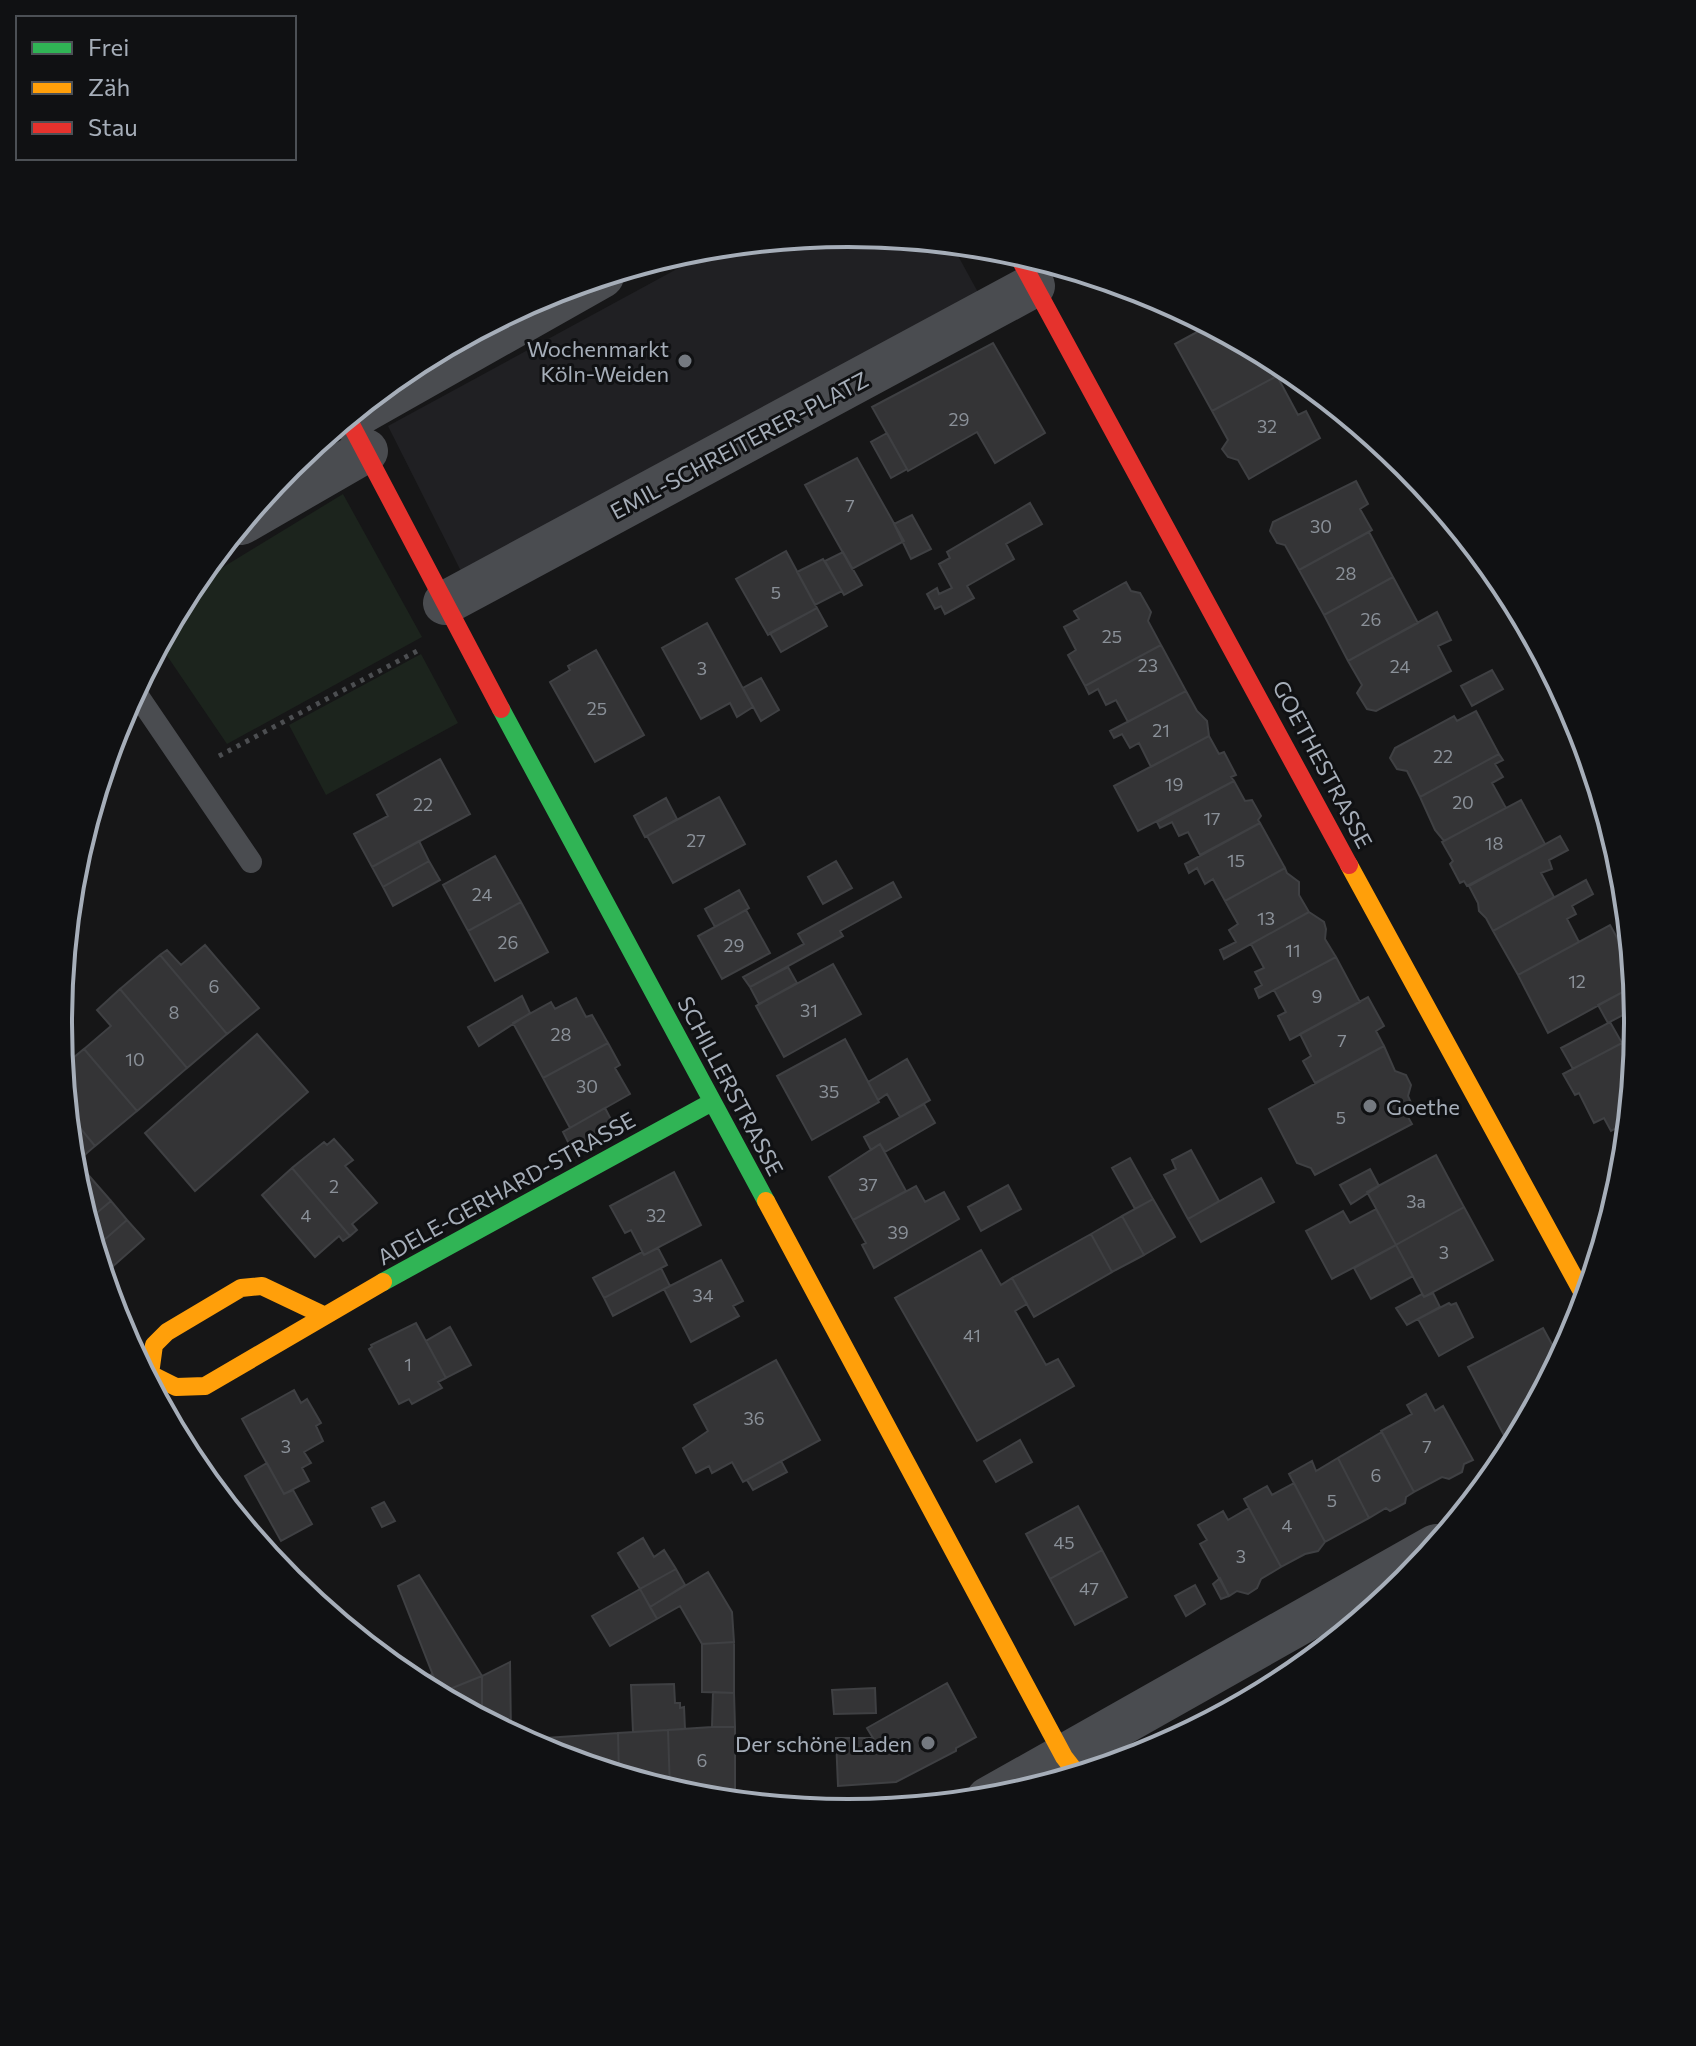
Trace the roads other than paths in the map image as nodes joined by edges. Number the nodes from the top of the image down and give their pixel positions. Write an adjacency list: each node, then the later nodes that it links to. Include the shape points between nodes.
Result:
1 (1024, 269): 5 (street, EMIL-SCHREITERER-PLATZ); 9 (street, GOETHESTRASSE)
2 (557, 304): 3 (street)
3 (354, 429): 4 (street); 5 (street, SCHILLERSTRASSE)
4 (296, 477)
5 (452, 616): 8 (street, SCHILLERSTRASSE)
6 (142, 702): 7 (lane)
7 (251, 862)
8 (712, 1102): 10 (street, ADELE-GERHARD-STRASSE); 14 (street, SCHILLERSTRASSE)
9 (1578, 1285)
10 (323, 1315): 11 (street, ADELE-GERHARD-STRASSE, via 262,1286 241,1288 167,1332 154,1345); 12 (street, ADELE-GERHARD-STRASSE, via 205,1386 187,1390)
11 (151, 1364)
12 (159, 1380)
13 (1402, 1566): 14 (street)
14 (1071, 1766)

